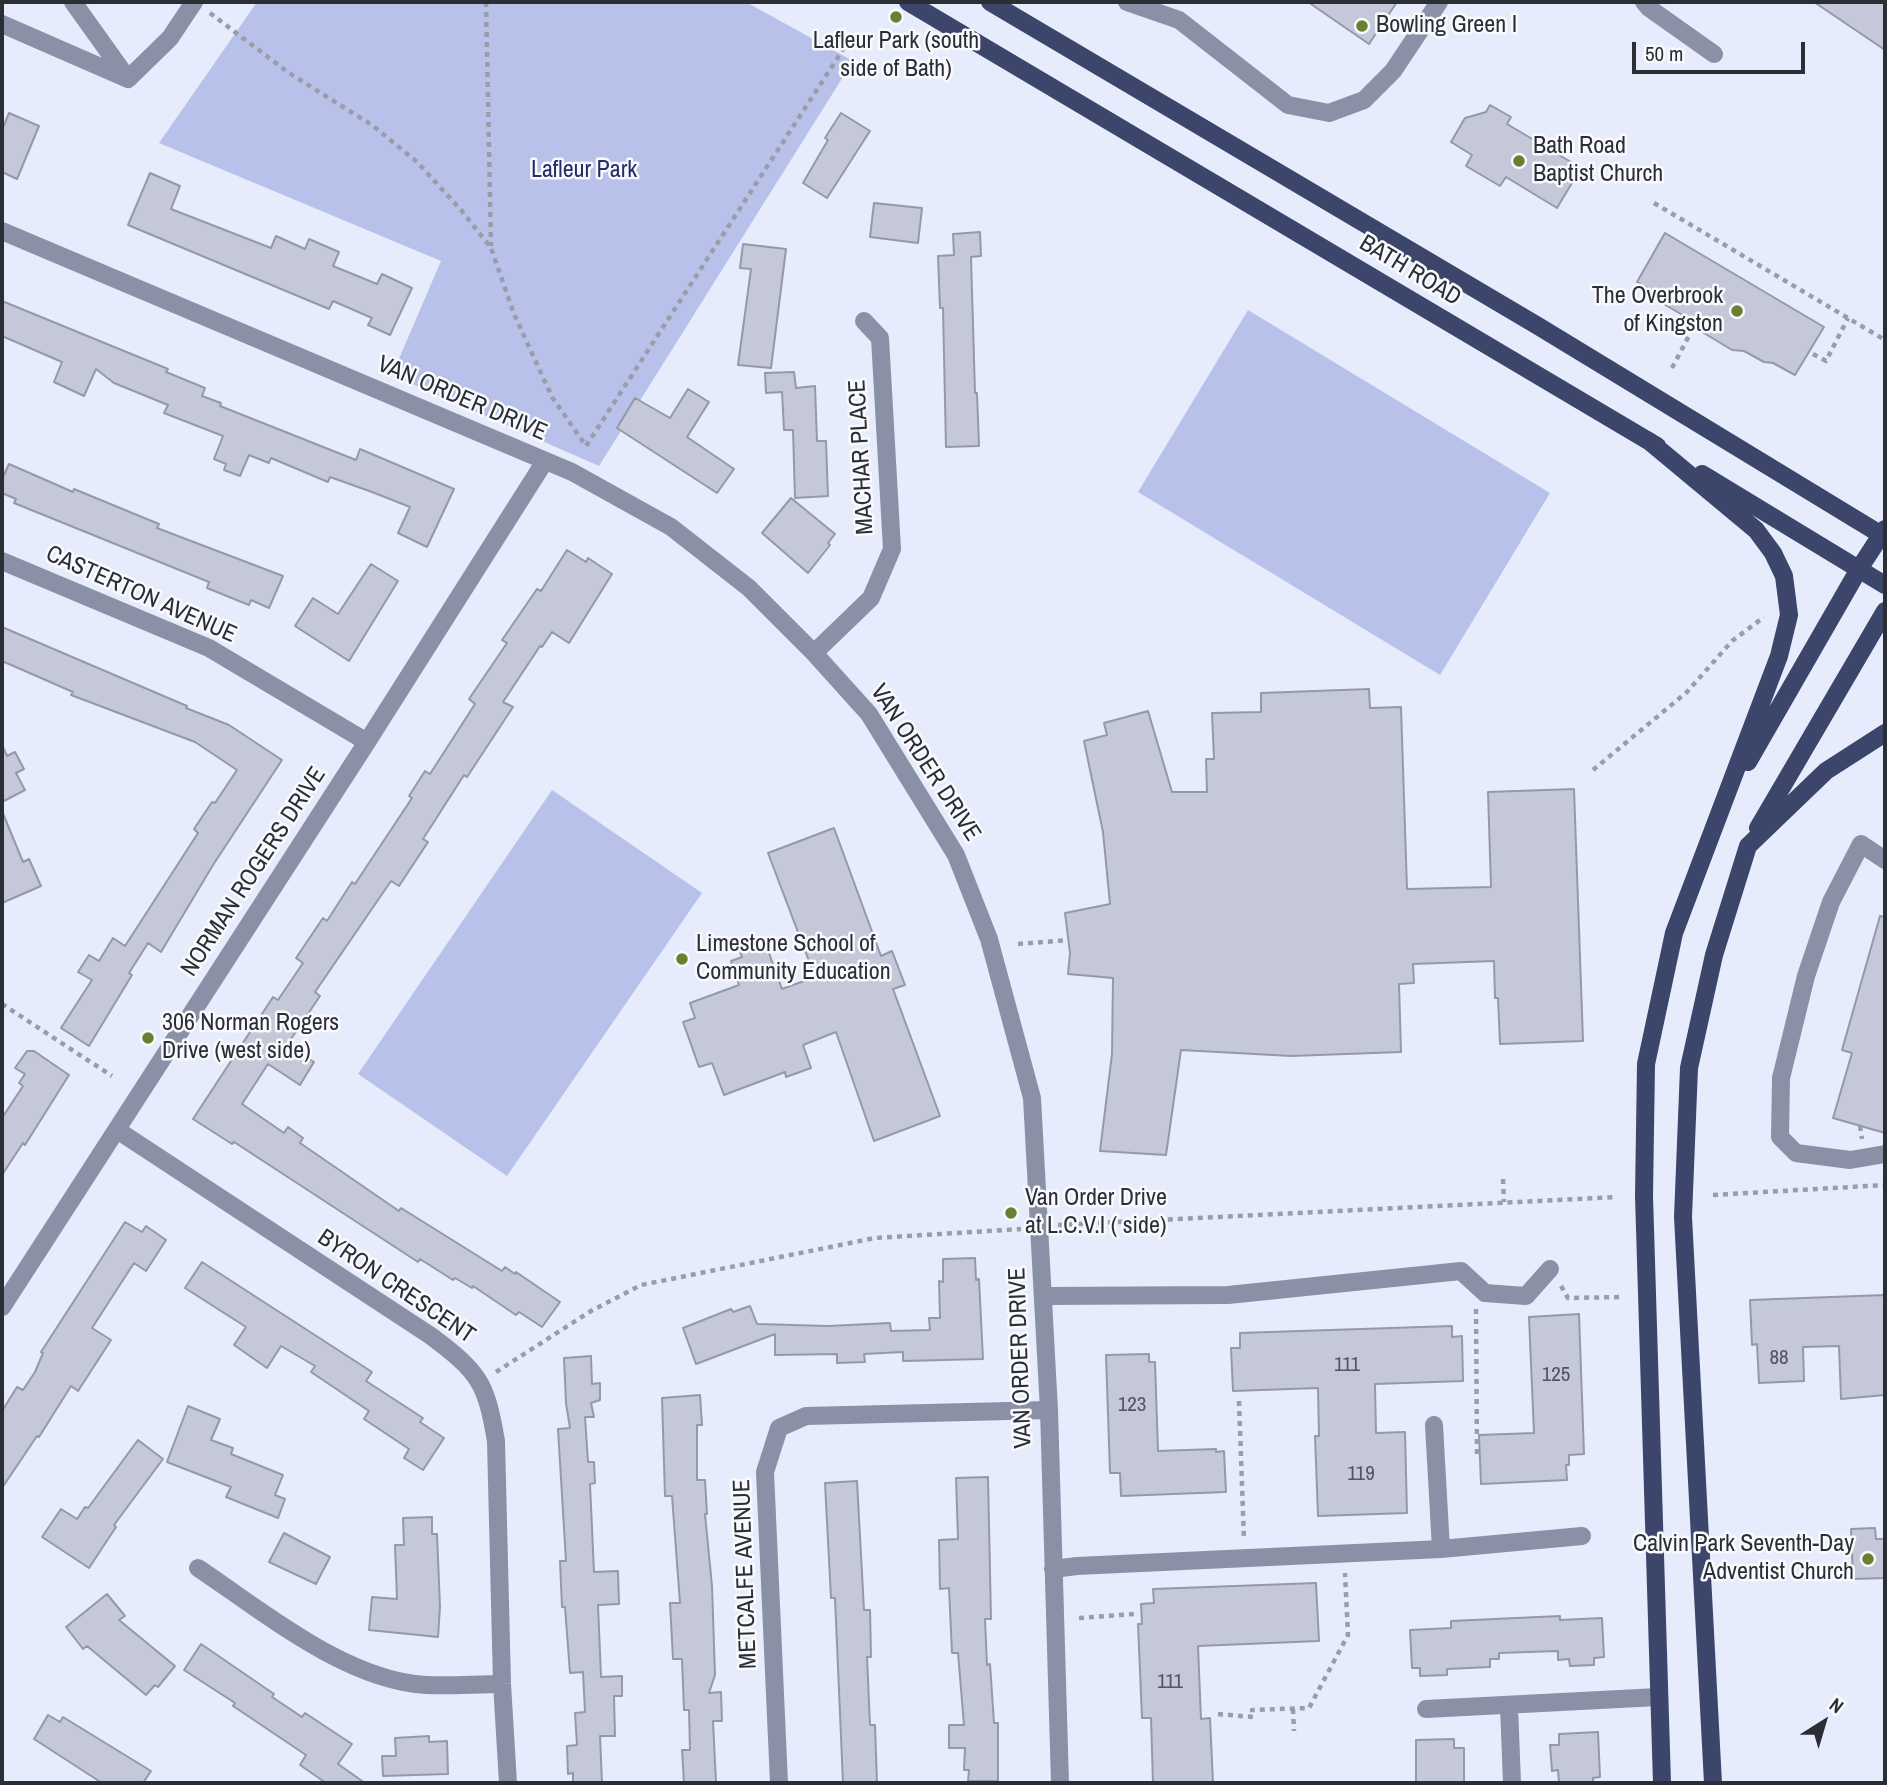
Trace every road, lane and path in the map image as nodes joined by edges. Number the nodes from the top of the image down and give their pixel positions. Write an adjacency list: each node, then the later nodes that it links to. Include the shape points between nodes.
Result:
1 (73, 2): 12 (street)
2 (486, 2): 15 (path)
3 (908, 2): 22 (main road, BATH ROAD)
4 (990, 2): 24 (main road, BATH ROAD)
5 (1127, 2): 6 (street, via 1179,20 1288,105 1329,113 1364,100 1394,71)
6 (1440, 2)
7 (1644, 2): 11 (street)
8 (200, 6): 12 (street); 15 (path, via 289,73 372,125 417,162)
9 (2, 23): 12 (street)
10 (853, 34): 15 (path, via 586,446 552,397 514,314)
11 (1714, 54)
12 (128, 79)
13 (1654, 203): 16 (path)
14 (2, 231): 23 (street, VAN ORDER DRIVE)
15 (491, 248)
16 (1848, 318): 19 (path); 20 (path, via 1826,361)
17 (864, 321): 30 (street, MACHAR PLACE, via 880,338 892,549 871,598)
18 (1691, 332): 21 (path)
19 (1885, 340)
20 (1813, 354)
21 (1672, 368)
22 (1649, 441): 26 (main road, BATH ROAD); 34 (main road, via 1756,530 1784,576 1789,615 1779,656)
23 (545, 461): 30 (street, VAN ORDER DRIVE, via 671,527 749,588); 32 (street, NORMAN ROGERS DRIVE)
24 (1884, 534): 26 (main road)
25 (2, 561): 32 (street, CASTERTON AVENUE, via 209,648)
26 (1859, 569): 27 (main road, BATH ROAD); 34 (main road)
27 (1885, 585)
28 (1885, 611): 35 (main road)
29 (1764, 617): 33 (path, via 1732,641 1687,692)
30 (814, 653): 49 (street, VAN ORDER DRIVE, via 869,714 905,768 956,855 989,939 1032,1098)
31 (1885, 733): 35 (main road, via 1826,771)
32 (367, 742): 41 (street, NORMAN ROGERS DRIVE)
33 (1593, 771)
34 (1721, 807): 65 (main road, via 1674,933 1646,1063 1644,1196)
35 (1748, 846): 76 (main road, via 1714,954 1688,1081 1683,1217)
36 (1885, 860): 42 (street, via 1860,844 1831,902 1806,976 1781,1078 1780,1137 1796,1153 1850,1160)
37 (1069, 940): 38 (path)
38 (1018, 944)
39 (2, 1004): 40 (path)
40 (112, 1076)
41 (117, 1130): 51 (street, NORMAN ROGERS DRIVE); 64 (street, BYRON CRESCENT, via 431,1336 463,1360 481,1382 496,1441)
42 (1885, 1154)
43 (1503, 1179): 46 (path)
44 (1885, 1185): 45 (path)
45 (1713, 1195)
46 (1504, 1202)
47 (1550, 1269): 48 (street, via 1526,1296); 50 (path, via 1568,1298)
48 (1485, 1293): 49 (street, via 1461,1270 1228,1295); 55 (path, via 1486,1308 1474,1309)
49 (1043, 1296): 53 (street, VAN ORDER DRIVE)
50 (1623, 1297)
51 (2, 1307)
52 (1239, 1401): 59 (path)
53 (1049, 1410): 61 (street, VAN ORDER DRIVE); 72 (street, METCALFE AVENUE, via 806,1416 779,1428 765,1472)
54 (1434, 1425): 57 (street)
55 (1477, 1457)
56 (1582, 1536): 57 (street)
57 (1441, 1549): 58 (street)
58 (1344, 1553): 59 (street); 67 (path, via 1348,1635 1309,1708)
59 (1245, 1558): 61 (street)
60 (198, 1568): 64 (street, via 326,1654 377,1675 424,1685)
61 (1053, 1569): 73 (street, VAN ORDER DRIVE)
62 (1134, 1614): 63 (path)
63 (1079, 1618)
64 (502, 1684): 71 (street, BYRON CRESCENT)
65 (1658, 1697): 66 (street); 75 (main road)
66 (1509, 1706): 68 (street); 74 (street)
67 (1293, 1709): 69 (path, via 1252,1710 1253,1717); 70 (path)
68 (1426, 1709)
69 (1218, 1714)
70 (1294, 1731)
71 (508, 1783)
72 (779, 1783)
73 (1060, 1783)
74 (1512, 1783)
75 (1661, 1783)
76 (1713, 1783)

